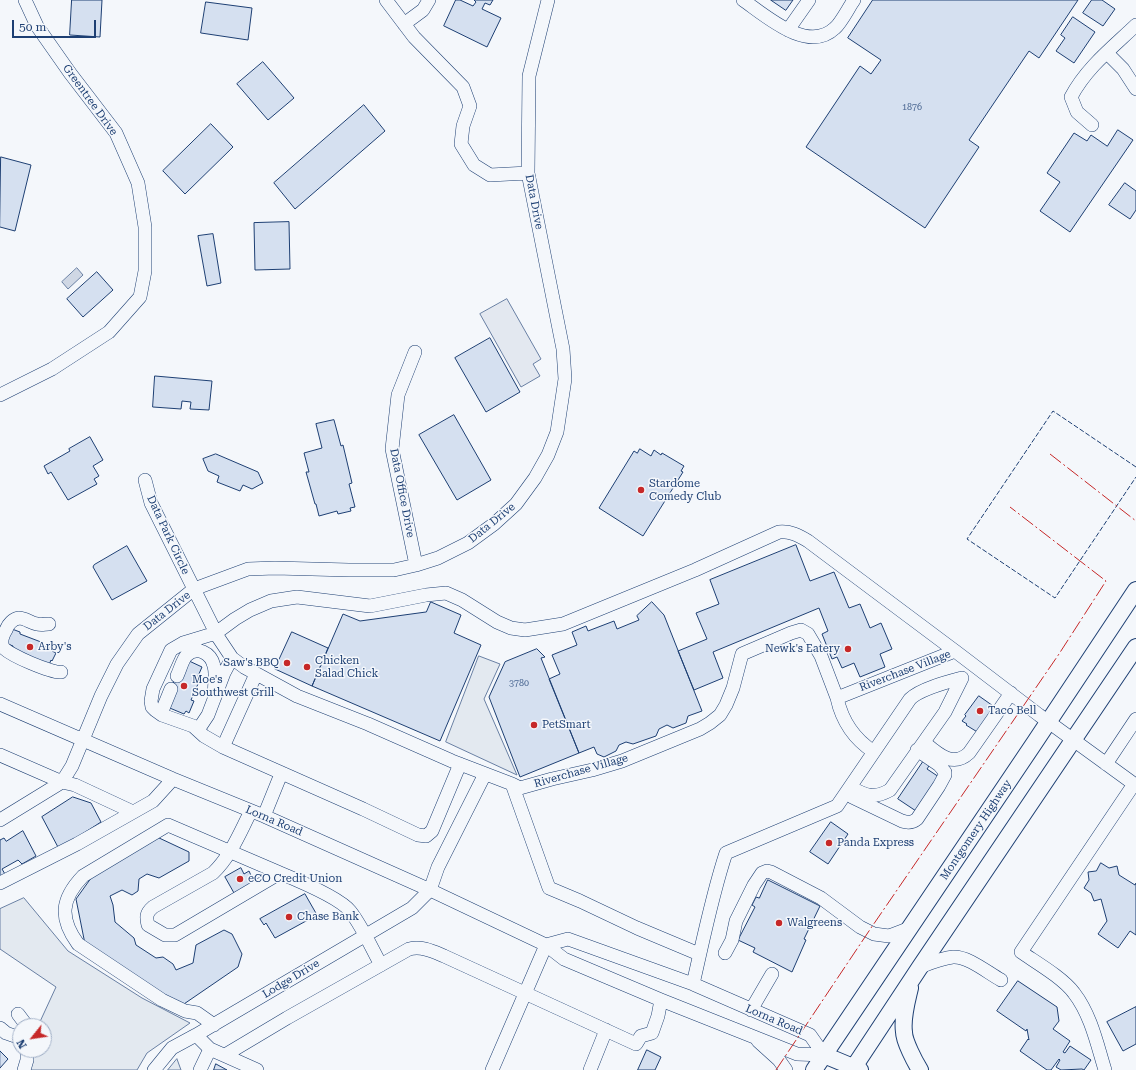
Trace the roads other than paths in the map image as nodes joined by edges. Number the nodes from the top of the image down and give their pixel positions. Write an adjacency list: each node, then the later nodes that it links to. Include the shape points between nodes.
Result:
1 (25, 0): 16 (street, Greentree Drive, via 37,26 116,133 138,183 145,227 145,271 140,297 109,332 52,369)
2 (429, 0): 8 (street, via 423,10)
3 (548, 0): 14 (street, Data Drive, via 529,76)
4 (742, 0): 10 (street)
5 (809, 0): 10 (street)
6 (854, 0): 10 (street, via 836,28 819,37 801,36)
7 (392, 3): 8 (street)
8 (404, 24): 14 (street, via 464,87 470,106 463,126 461,144 474,165 490,175)
9 (1136, 25): 11 (street)
10 (788, 30)
11 (1107, 53): 12 (street, via 1123,69); 13 (street, via 1089,70 1071,97 1077,112)
12 (1136, 89)
13 (1092, 125)
14 (528, 173): 18 (street, Data Drive, via 563,349 566,379 557,432 535,478 516,504 468,544)
15 (416, 352): 18 (street, Data Office Drive, via 398,395 392,450)
16 (0, 395)
17 (145, 480): 19 (street, Data Park Circle, via 151,503)
18 (416, 565): 19 (street, Data Drive, via 394,570 248,569)
19 (194, 589): 22 (street, Riverchase Village); 40 (street, Data Drive, via 138,634 117,664)
20 (1136, 590): 38 (main road, Montgomery Highway)
21 (49, 624): 27 (street, via 36,624 19,618 8,625 2,637 2,646 10,653 38,666 56,673)
22 (216, 633): 24 (street, via 250,610 271,601 298,597 370,606 446,593 511,628 525,630 563,624 696,570 779,532 788,531 808,541); 25 (street, Riverchase Village); 36 (street, via 183,643 171,650 153,689 151,701 152,707)
23 (1136, 647): 41 (main road)
24 (955, 651): 26 (street, Riverchase Village); 34 (street, Riverchase Village)
25 (232, 658): 28 (street, Riverchase Village); 33 (street)
26 (973, 666): 30 (street); 32 (street, Riverchase Village)
27 (61, 672)
28 (256, 674): 43 (street); 46 (street, Riverchase Village, via 298,696)
29 (177, 676): 33 (street, via 188,655 196,651 205,653 215,667)
30 (962, 678): 42 (street, via 945,712); 44 (street, via 914,696)
31 (171, 689): 36 (street)
32 (1011, 693): 38 (street, Riverchase Village); 42 (street, via 965,757 958,760 949,759)
33 (215, 697): 39 (street, via 208,715)
34 (837, 698): 44 (street, via 850,731); 52 (street, Riverchase Village, via 821,656 808,634 801,630 742,654 726,705 720,715 700,728 622,761 592,770 520,788)
35 (0, 704): 40 (street, Lorna Road)
36 (162, 715): 39 (street)
37 (1136, 720): 47 (street)
38 (1049, 722): 41 (street, Riverchase Village); 62 (main road, Montgomery Highway)
39 (198, 730): 43 (street)
40 (83, 740): 50 (street, Lorna Road); 51 (street, Data Drive)
41 (1073, 740): 47 (street, Riverchase Village); 68 (main road)
42 (920, 746): 53 (street, via 890,790 873,797); 53 (street, via 945,775 925,808 913,822 902,821)
43 (223, 747): 48 (street)
44 (874, 752): 53 (street)
45 (0, 755): 51 (street)
46 (460, 764): 48 (street, via 432,831 421,836); 49 (street, Riverchase Village)
47 (1106, 764): 97 (street, Riverchase Village, via 1134,784 1021,952 1074,992 1087,1015)
48 (281, 774): 56 (street)
49 (485, 774): 52 (street, Riverchase Village); 61 (street, via 438,867)
50 (173, 779): 54 (street, Lorna Road); 55 (street, via 153,801)
51 (62, 782): 55 (street, via 75,785); 57 (street)
52 (512, 784): 66 (street, via 549,888)
53 (847, 791): 66 (street, via 837,806 726,853)
54 (251, 811): 56 (street, Lorna Road); 58 (street)
55 (133, 812): 60 (street)
56 (264, 816): 61 (street, Lorna Road)
57 (0, 820)
58 (230, 851): 59 (street); 59 (street, via 221,866 213,872 148,911 148,925 165,935 175,935); 77 (street, via 168,825 83,876 68,895 65,908 66,922 78,944 162,1000 185,1011 197,1013)
59 (280, 873): 63 (street, via 342,903)
60 (0, 883)
61 (430, 890): 63 (street, Lodge Drive, via 412,908); 64 (street, Lorna Road)
62 (910, 928): 65 (street, via 889,936 874,934 860,927 821,898 767,871 762,873 751,891 736,921 732,940); 84 (main road, Montgomery Highway)
63 (365, 936): 67 (street); 77 (street, Lodge Drive)
64 (546, 945): 71 (street, Lorna Road, via 568,939); 72 (street); 73 (street, Lorna Road, via 564,959)
65 (725, 953)
66 (699, 954): 71 (street)
67 (381, 965): 72 (street, via 409,949 422,948); 85 (street)
68 (916, 973): 70 (street, via 939,960 954,957 967,959); 87 (main road); 96 (main road, via 906,1008 904,1033)
69 (772, 974): 74 (street)
70 (1001, 980)
71 (693, 984): 74 (street, Lorna Road)
72 (525, 993): 79 (street); 92 (street)
73 (661, 1000): 79 (street, via 652,1033 641,1036 636,1044); 82 (street, Lorna Road)
74 (751, 1010): 84 (street, Lorna Road, via 810,1035)
75 (18, 1014): 76 (street)
76 (21, 1018)
77 (214, 1025): 81 (street, Lodge Drive)
78 (0, 1028): 80 (street)
79 (606, 1030): 93 (street)
80 (12, 1035)
81 (196, 1035): 83 (street); 89 (street, Lodge Drive, via 172,1048)
82 (753, 1036): 84 (street, Lorna Road, via 797,1054); 94 (street)
83 (210, 1049): 85 (street); 90 (street)
84 (824, 1054): 87 (main road); 95 (main road, Montgomery Highway)
85 (225, 1056): 91 (street)
86 (27, 1058): 88 (street)
87 (855, 1069)
88 (24, 1070)
89 (154, 1070)
90 (200, 1070)
91 (257, 1070)
92 (492, 1070)
93 (590, 1070)
94 (786, 1070)
95 (814, 1070)
96 (920, 1070)
97 (1105, 1070)

